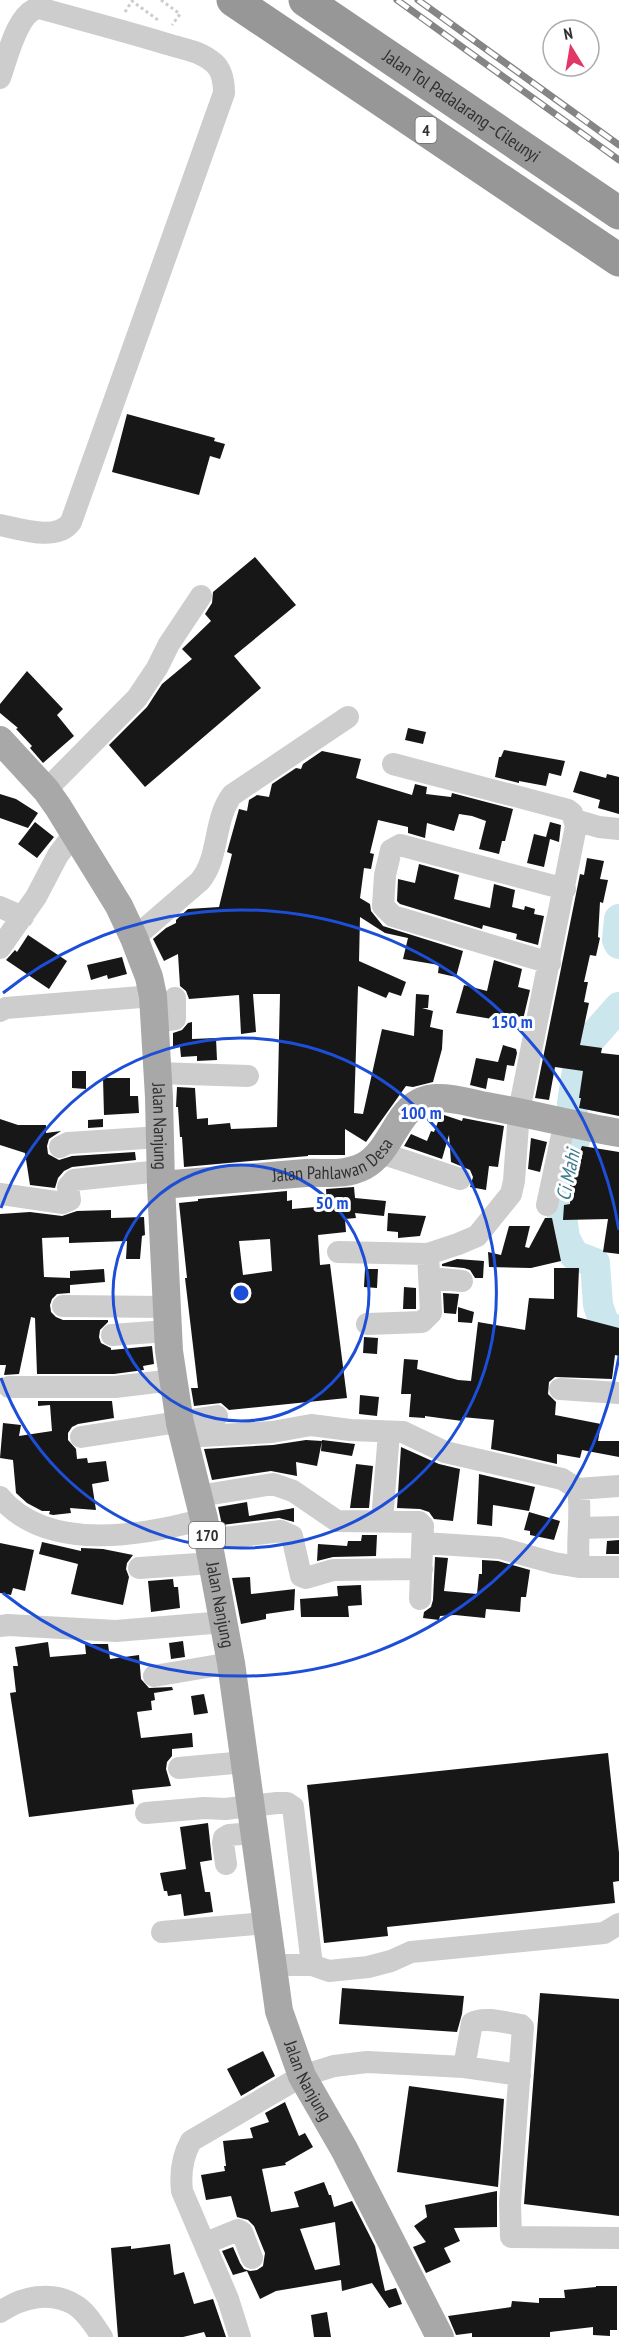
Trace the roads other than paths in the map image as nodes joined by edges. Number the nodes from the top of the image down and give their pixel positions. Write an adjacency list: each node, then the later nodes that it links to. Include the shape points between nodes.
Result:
1 (233, 0): 5 (highway, 4)
2 (305, 0): 4 (highway, Jalan Tol Padalarang–Cileunyi / 4)
3 (0, 78): 6 (street, via 21,21 33,8 39,8 193,50 216,64 224,81 224,93 71,522 68,527 51,532)
4 (619, 213)
5 (619, 260)
6 (0, 525)
7 (201, 596): 11 (street, via 137,698)
8 (348, 717): 18 (street, via 232,795 224,805 208,871)
9 (0, 740): 11 (main road, Jalan Nanjung / 170)
10 (393, 764): 12 (street, via 568,810)
11 (46, 790): 14 (main road, Jalan Nanjung / 170)
12 (575, 820): 13 (street); 15 (street)
13 (619, 829)
14 (74, 834): 17 (street); 18 (main road, Jalan Nanjung / 170)
15 (565, 889): 20 (street); 20 (street, via 400,845 391,850 385,875 383,906 393,916)
16 (0, 907): 17 (street)
17 (23, 917): 19 (street)
18 (134, 938): 21 (main road, Jalan Nanjung / 170)
19 (0, 948)
20 (550, 963): 25 (street)
21 (161, 1005): 22 (street); 23 (main road, Jalan Nanjung / 170)
22 (0, 1011)
23 (157, 1073): 24 (street); 28 (main road, Jalan Nanjung / 170)
24 (248, 1076)
25 (519, 1112): 26 (main road, Jalan Pahlawan Desa); 30 (main road, Jalan Pahlawan Desa, via 445,1098 429,1099 404,1114); 36 (street, via 511,1194 477,1236)
26 (572, 1124): 27 (main road, Jalan Pahlawan Desa); 34 (street)
27 (619, 1133)
28 (160, 1137): 29 (street, via 69,1143); 31 (main road, Jalan Nanjung / 170)
29 (60, 1147)
30 (381, 1153): 31 (main road, Jalan Pahlawan Desa, via 364,1166 341,1173); 32 (street)
31 (161, 1178): 33 (street, via 74,1180 68,1187 70,1200 63,1203); 40 (main road, Jalan Nanjung / 170)
32 (460, 1179)
33 (0, 1194)
34 (548, 1205)
35 (338, 1252): 36 (street)
36 (428, 1254): 37 (street)
37 (430, 1278): 38 (street); 41 (street, via 428,1318 422,1322)
38 (462, 1281)
39 (63, 1306): 40 (street)
40 (166, 1319): 42 (street); 43 (main road, Jalan Nanjung / 170)
41 (367, 1324)
42 (112, 1335)
43 (173, 1380): 44 (street, via 115,1387); 48 (main road, Jalan Nanjung / 170)
44 (9, 1387)
45 (561, 1389): 46 (street)
46 (619, 1393)
47 (217, 1416): 48 (street)
48 (182, 1430): 49 (street, via 272,1432 311,1425); 50 (street); 57 (main road, Jalan Nanjung / 170)
49 (389, 1432): 52 (street, via 403,1432 445,1452 562,1479); 54 (street)
50 (81, 1437)
51 (619, 1486): 52 (street)
52 (578, 1488): 56 (street)
53 (0, 1497): 57 (street, via 14,1512 35,1524 75,1533 124,1536 171,1528)
54 (382, 1521): 57 (street, via 337,1521 293,1491 273,1484); 58 (street, via 419,1522)
55 (619, 1527): 56 (street)
56 (579, 1528): 59 (street)
57 (206, 1530): 61 (street); 62 (street, via 281,1531 291,1536 301,1576 306,1578 333,1570); 64 (main road, Jalan Nanjung / 170)
58 (424, 1543): 59 (street, via 500,1548); 62 (street)
59 (579, 1567): 60 (street)
60 (619, 1567)
61 (139, 1568)
62 (422, 1569): 63 (street)
63 (420, 1599)
64 (224, 1622): 65 (street, via 116,1631); 66 (main road, Jalan Nanjung / 170)
65 (0, 1626)
66 (231, 1664): 67 (street); 68 (main road, Jalan Nanjung / 170)
67 (154, 1676)
68 (245, 1762): 69 (street); 71 (main road, Jalan Nanjung / 170)
69 (179, 1768)
70 (146, 1814): 71 (street, via 225,1809)
71 (252, 1820): 72 (street, via 224,1838); 73 (main road, Jalan Nanjung / 170); 77 (street, via 277,1803 293,1806)
72 (226, 1864)
73 (266, 1923): 75 (street); 76 (main road, Jalan Nanjung / 170)
74 (619, 1924): 77 (street, via 604,1933 411,1952 368,1967 329,1971)
75 (162, 1932)
76 (271, 1965): 77 (street); 80 (main road, Jalan Nanjung / 170, via 279,2011)
77 (312, 1965)
78 (464, 2067): 79 (street); 79 (street, via 472,2023 509,2023 521,2025 525,2031); 80 (street, via 367,2062 334,2066)
79 (520, 2075): 81 (street, via 511,2237)
80 (302, 2076): 82 (street, via 191,2141 187,2148 182,2192); 88 (main road, Jalan Nanjung / 170, via 344,2149)
81 (619, 2238)
82 (209, 2252): 83 (street, via 238,2230); 84 (street); 87 (street)
83 (252, 2258)
84 (208, 2296)
85 (0, 2312): 86 (street, via 35,2297 61,2300 75,2304)
86 (102, 2337)
87 (240, 2337)
88 (440, 2337)

